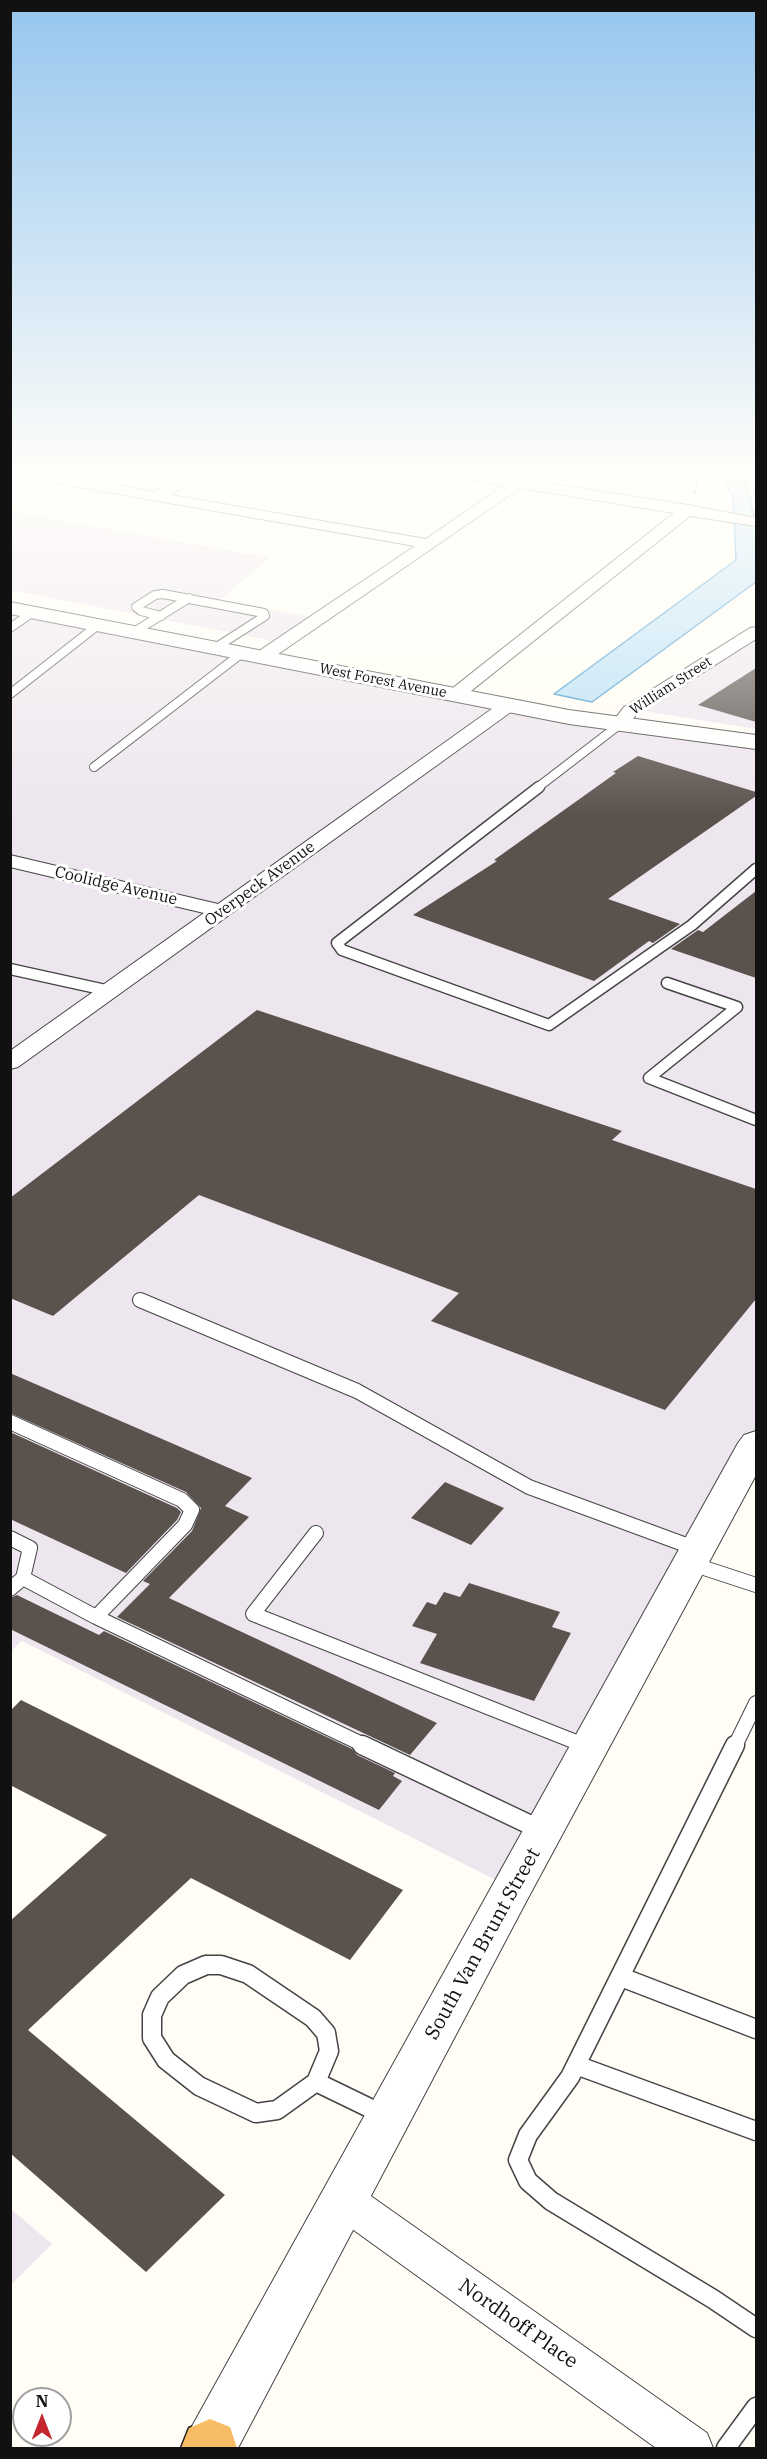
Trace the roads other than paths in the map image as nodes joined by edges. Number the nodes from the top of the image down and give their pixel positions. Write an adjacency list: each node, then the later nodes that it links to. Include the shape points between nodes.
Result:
1 (361, 587): 12 (street)
2 (591, 587): 14 (street)
3 (189, 598): 6 (lane); 6 (lane, via 155,595 136,607); 11 (lane, via 256,610 265,616)
4 (10, 608): 5 (street, West Forest Avenue)
5 (33, 612): 7 (street, West Forest Avenue); 8 (lane)
6 (161, 616): 9 (lane)
7 (98, 625): 9 (street, West Forest Avenue); 13 (lane)
8 (10, 628)
9 (134, 632): 11 (street, West Forest Avenue)
10 (756, 632): 16 (street, William Street, via 630,711)
11 (215, 648): 12 (street, West Forest Avenue)
12 (252, 655): 14 (street, West Forest Avenue); 18 (lane)
13 (10, 694)
14 (455, 695): 15 (street, West Forest Avenue)
15 (519, 707): 16 (street, West Forest Avenue); 21 (street, Overpeck Avenue)
16 (620, 725): 17 (street, West Forest Avenue); 20 (lane, via 337,943 342,950 549,1025 692,925)
17 (756, 742)
18 (94, 767)
19 (11, 862): 21 (street, Coolidge Avenue)
20 (756, 869)
21 (222, 911): 24 (street, Overpeck Avenue)
22 (10, 969): 24 (lane)
23 (668, 983): 26 (lane, via 737,1007 649,1078)
24 (110, 991): 25 (street, Overpeck Avenue)
25 (10, 1062)
26 (756, 1120)
27 (140, 1299): 32 (lane, via 357,1391 529,1487)
28 (10, 1422): 36 (lane, via 182,1500 192,1510 185,1525)
29 (756, 1447): 32 (street, South Van Brunt Street)
30 (315, 1533): 38 (lane, via 252,1614)
31 (10, 1538): 33 (lane, via 30,1548)
32 (695, 1556): 34 (lane); 38 (street, South Van Brunt Street)
33 (23, 1578): 35 (lane); 36 (lane)
34 (756, 1585)
35 (10, 1589)
36 (96, 1617): 39 (lane)
37 (756, 1703): 40 (lane)
38 (590, 1748): 39 (street, South Van Brunt Street)
39 (544, 1832): 44 (street, South Van Brunt Street)
40 (621, 1977): 41 (lane); 42 (lane)
41 (756, 2029)
42 (576, 2065): 45 (lane); 47 (lane, via 528,2135 518,2160 528,2181 551,2201)
43 (316, 2082): 43 (lane, via 328,2051 326,2033 313,2018 248,1974 221,1965 206,1965 183,1975 160,1997 153,2015 152,2038 166,2060 199,2086 256,2113 278,2110); 44 (lane)
44 (389, 2118): 46 (street, South Van Brunt Street)
45 (756, 2131)
46 (344, 2200): 49 (street, South Van Brunt Street); 50 (street, Nordhoff Place)
47 (756, 2328)
48 (756, 2407): 51 (lane)
49 (209, 2448)
50 (692, 2448)
51 (726, 2448)

